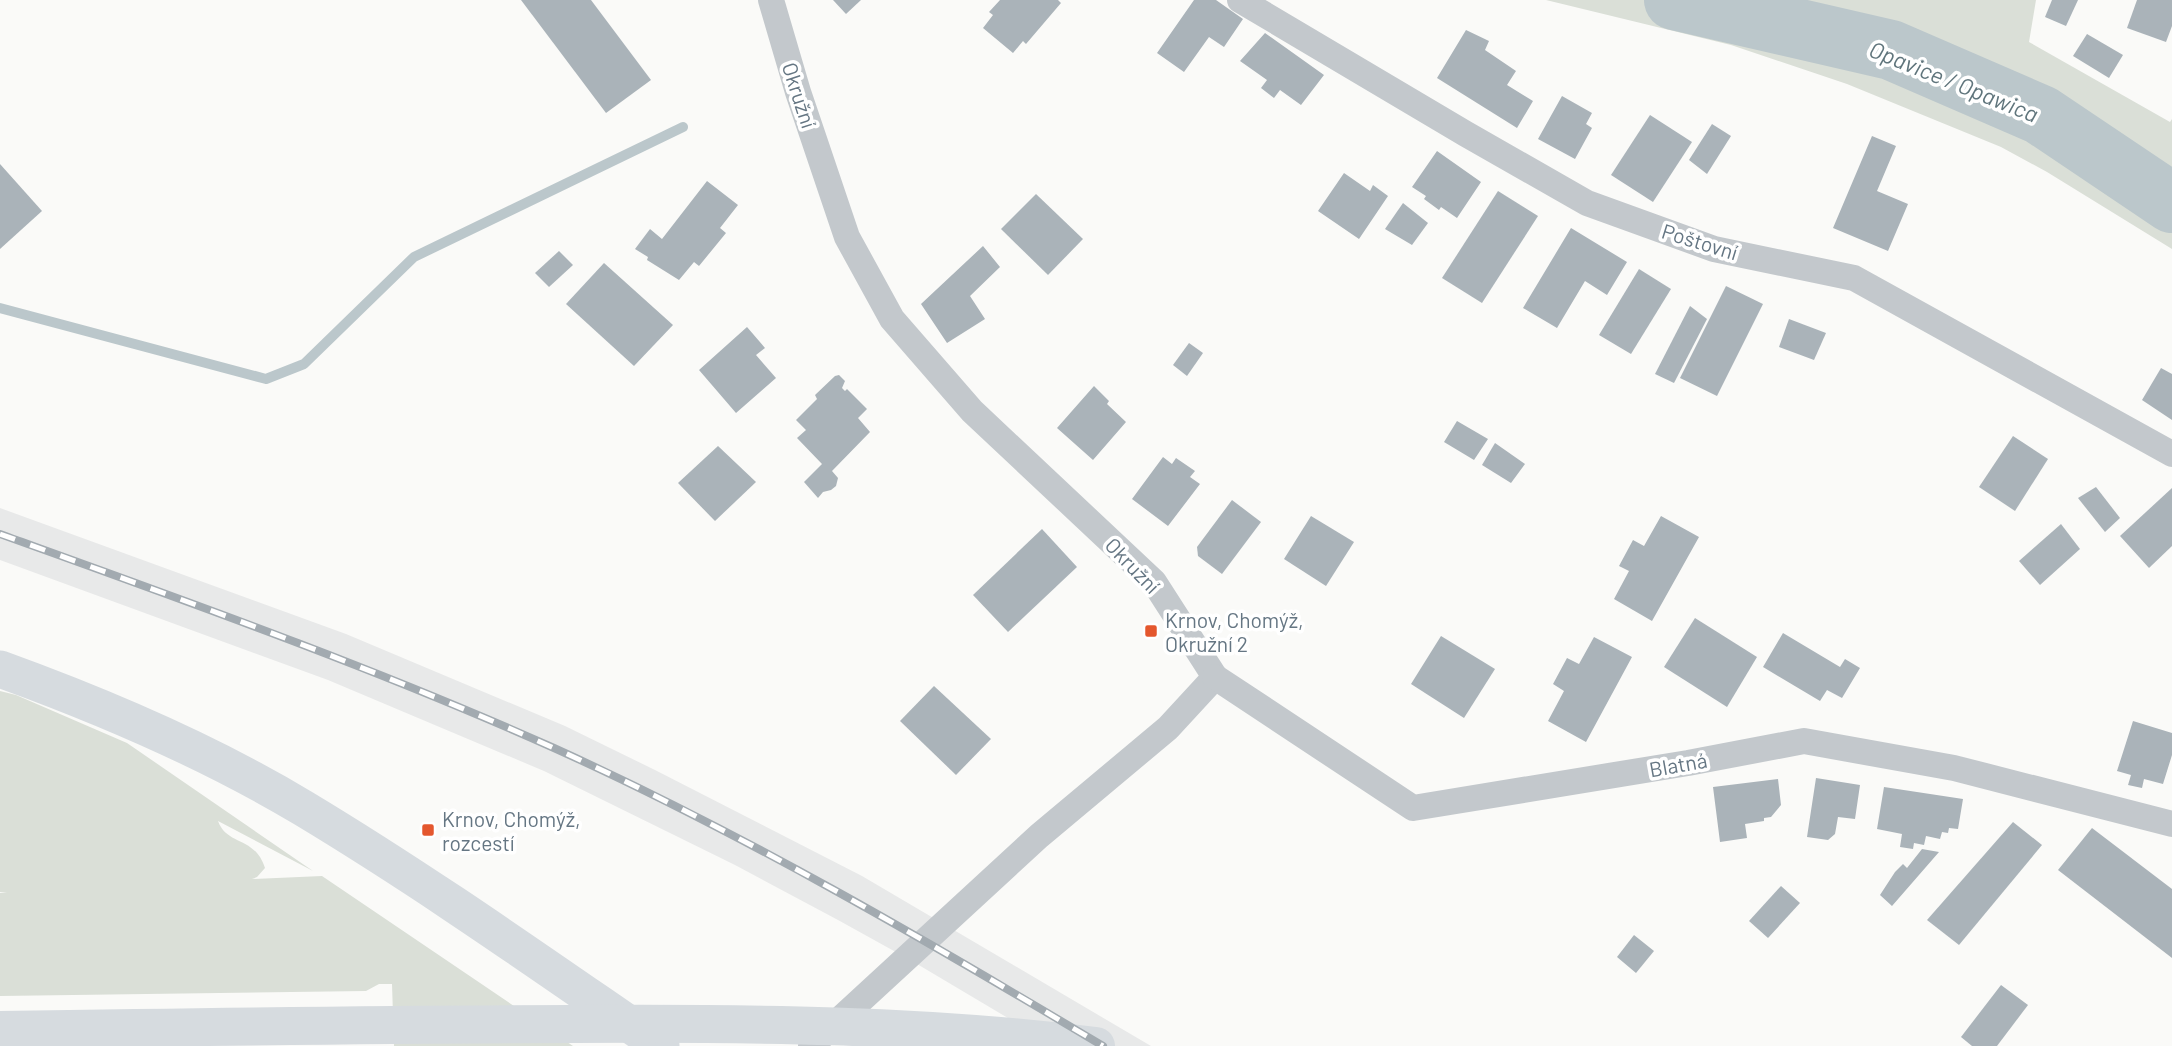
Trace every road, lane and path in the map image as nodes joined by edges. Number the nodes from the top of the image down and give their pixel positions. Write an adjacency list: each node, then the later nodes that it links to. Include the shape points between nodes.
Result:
1 (771, 0): 5 (street, Okružní, via 847,237 892,319 972,411 1154,582)
2 (1240, 0): 3 (street, Poštovní, via 1587,203 1714,249 1854,278)
3 (2172, 454)
4 (0, 669): 8 (main road, via 148,727 302,807)
5 (1215, 677): 6 (street, Blatná, via 1413,808 1804,741 1954,768); 9 (street, via 1168,728 1039,836)
6 (2172, 824)
7 (0, 1030): 10 (main road, via 380,1024 797,1026)
8 (661, 1046)
9 (811, 1046)
10 (1096, 1046)

